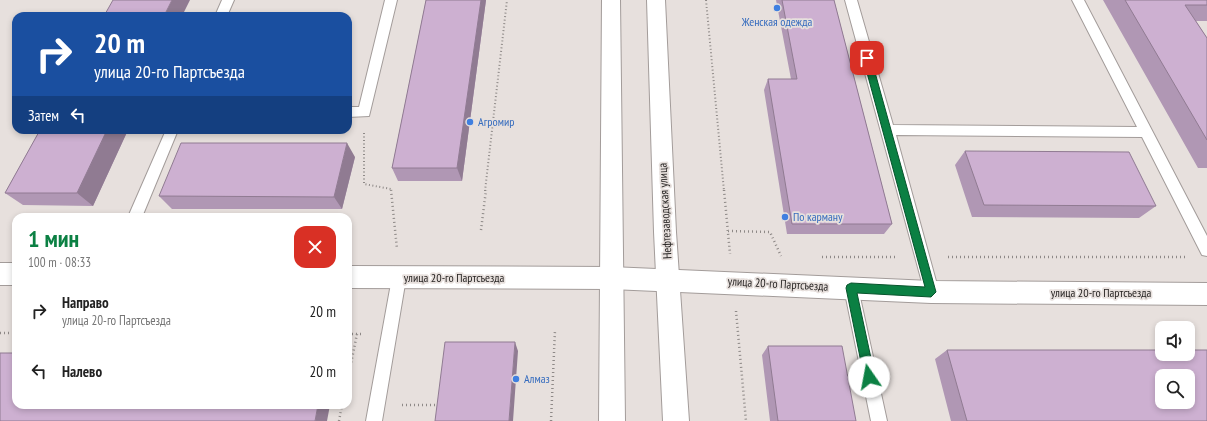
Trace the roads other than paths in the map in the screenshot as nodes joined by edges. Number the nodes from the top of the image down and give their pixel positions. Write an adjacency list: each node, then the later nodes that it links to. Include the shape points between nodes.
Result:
1 (228, 0): 7 (lane)
2 (391, 0): 8 (lane, via 364,112)
3 (611, 0): 18 (main road)
4 (656, 0): 19 (main road, Нефтезаводская улица)
5 (851, 0): 9 (lane)
6 (1078, 0): 10 (lane)
7 (223, 12)
8 (352, 112)
9 (888, 130): 10 (lane); 21 (lane)
10 (1146, 132): 13 (lane)
11 (170, 134): 12 (lane)
12 (137, 213)
13 (1207, 250)
14 (0, 274): 15 (main road)
15 (12, 274)
16 (352, 277): 17 (main road, улица 20-го Партсъезда)
17 (400, 278): 18 (main road, улица 20-го Партсъезда); 23 (lane)
18 (611, 278): 19 (main road, улица 20-го Партсъезда); 24 (main road)
19 (668, 280): 20 (main road, улица 20-го Партсъезда); 25 (main road, Нефтезаводская улица)
20 (851, 288): 21 (main road, улица 20-го Партсъезда); 26 (lane)
21 (931, 292): 22 (main road, улица 20-го Партсъезда)
22 (1207, 294)
23 (374, 421)
24 (612, 421)
25 (676, 421)
26 (879, 421)

